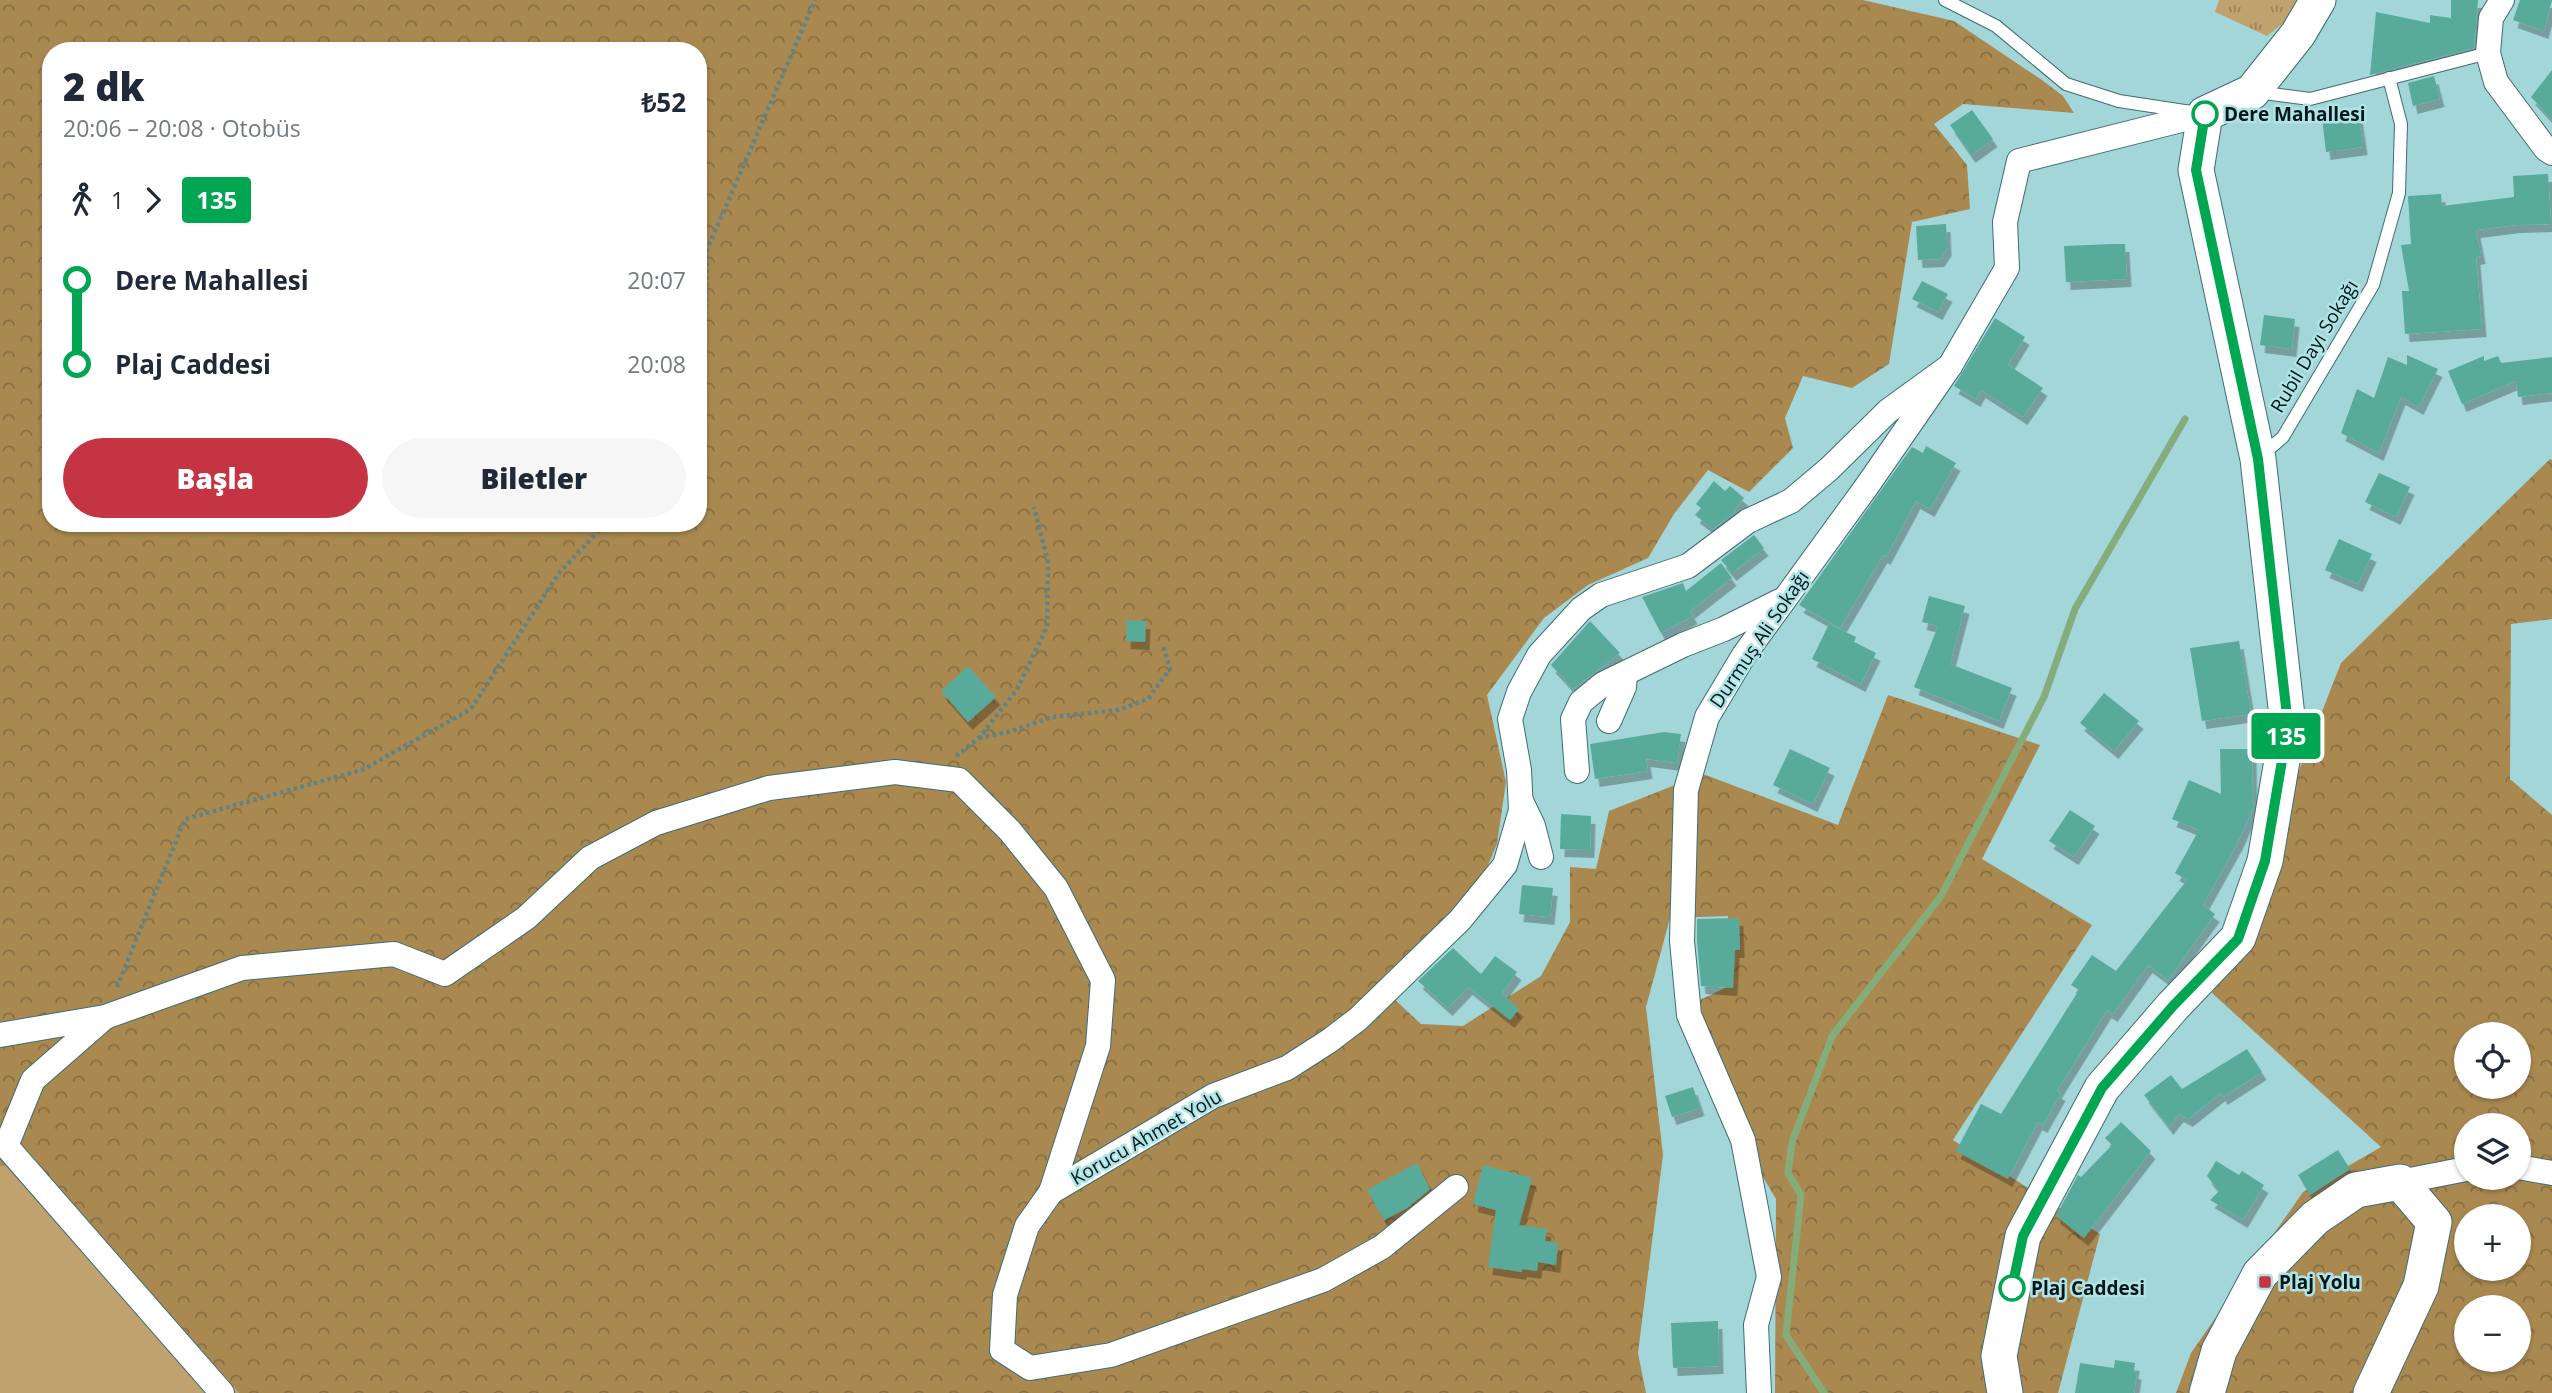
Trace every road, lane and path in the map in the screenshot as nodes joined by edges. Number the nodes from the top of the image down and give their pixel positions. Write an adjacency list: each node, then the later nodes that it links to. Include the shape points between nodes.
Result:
1 (815, 0): 10 (path)
2 (1945, 0): 8 (lane, via 1996,26 2066,84 2119,101)
3 (2318, 0): 7 (street, via 2298,34)
4 (2502, 0): 5 (street, via 2491,18)
5 (2488, 53): 6 (lane); 9 (street, via 2496,82)
6 (2389, 78): 7 (lane, via 2310,99); 12 (lane, Rubil Dayı Sokağı, via 2402,124 2399,193 2373,285 2283,437)
7 (2252, 92): 8 (street)
8 (2205, 114): 11 (street, Durmuş Ali Sokağı, via 2019,161 2005,222 2007,268); 12 (street, via 2196,170)
9 (2552, 153)
10 (707, 250)
11 (1950, 366): 15 (street, Durmuş Ali Sokağı); 20 (street, Korucu Ahmet Yolu, via 1888,411 1791,501 1748,521 1688,566 1601,595 1581,608 1539,655 1510,719)
12 (2258, 459): 32 (street, via 2288,725 2265,861 2238,939 2102,1088 2023,1236 1999,1356)
13 (1034, 507): 16 (path, via 1048,562 1047,627 1016,691 979,738 1052,717 1118,710 1148,699 1170,669)
14 (598, 532): 22 (path, via 559,573 471,709 362,771 185,819)
15 (1784, 600): 17 (street); 31 (street, Durmuş Ali Sokağı, via 1707,717 1686,790 1682,941 1689,1015 1743,1140 1769,1277 1756,1325)
16 (1163, 646)
17 (1625, 674): 18 (street, via 1625,687); 19 (street, via 1581,702 1573,719)
18 (1609, 721)
19 (1577, 771)
20 (1521, 802): 21 (street); 29 (street, Korucu Ahmet Yolu, via 1506,864 1460,920 1357,1019 1287,1068 1213,1096)
21 (1541, 857)
22 (105, 1017): 23 (street, Korucu Ahmet Yolu); 29 (street, Korucu Ahmet Yolu, via 242,968 394,954 445,974 526,918 590,858 656,823 769,788 895,772 959,780 1010,831 1056,888 1102,980 1098,1046); 30 (street, via 33,1080 6,1146)
23 (0, 1035)
24 (2531, 1169): 26 (street)
25 (2454, 1171): 27 (street)
26 (2552, 1173)
27 (2400, 1182): 33 (street, via 2356,1190 2315,1218 2260,1273 2219,1351); 34 (street, via 2434,1222 2421,1286)
28 (1456, 1186): 29 (street, via 1382,1247 1323,1280 1111,1355 1030,1368 1002,1350 1005,1295 1027,1226)
29 (1051, 1192)
30 (222, 1393)
31 (1759, 1393)
32 (2005, 1393)
33 (2207, 1393)
34 (2371, 1393)

